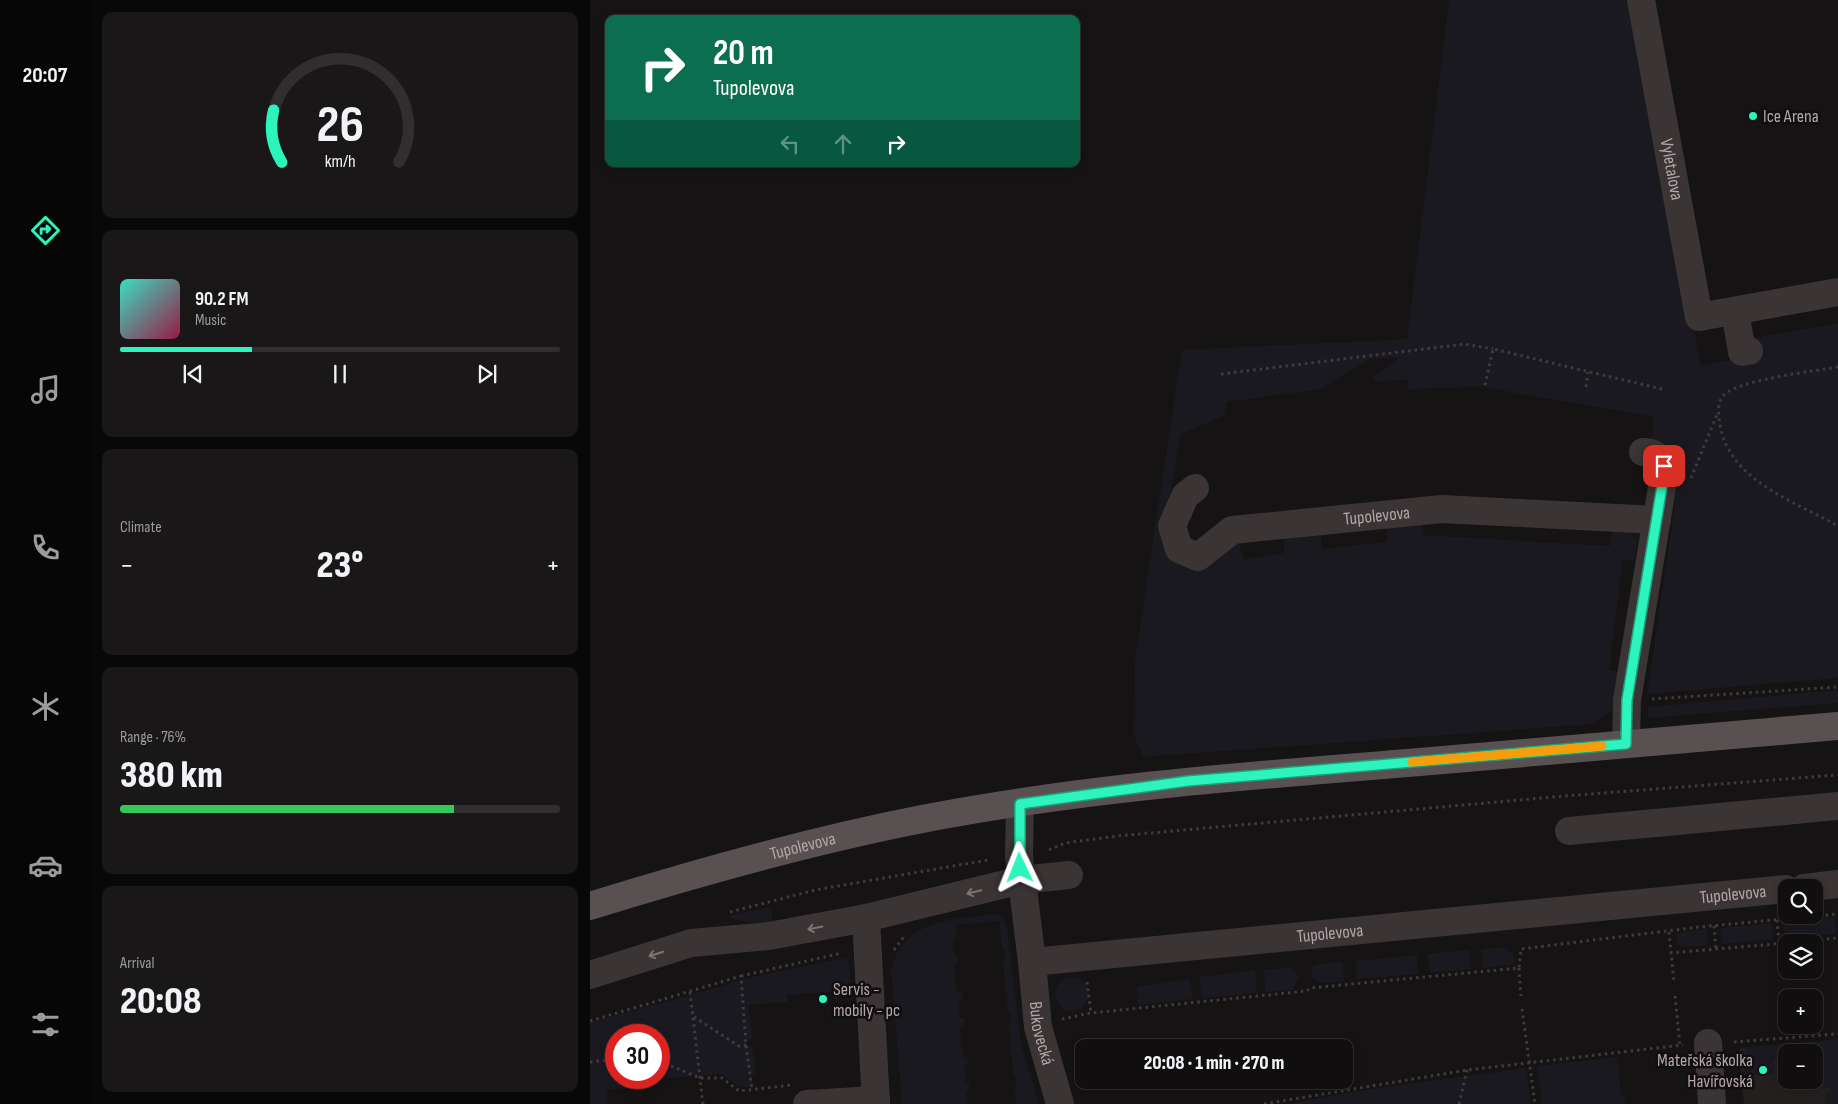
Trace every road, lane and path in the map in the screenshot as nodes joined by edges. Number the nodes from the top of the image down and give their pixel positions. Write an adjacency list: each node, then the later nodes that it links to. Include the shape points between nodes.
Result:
1 (1641, 0): 3 (street, Vyletalova, via 1699,317)
2 (1838, 292): 3 (street)
3 (1729, 312): 5 (street, via 1742,352)
4 (1493, 349): 7 (path); 8 (path, via 1465,344); 9 (path)
5 (1749, 351)
6 (1838, 367): 12 (path, via 1741,386 1724,395)
7 (1588, 372): 10 (path); 11 (path)
8 (1221, 374)
9 (1485, 385)
10 (1586, 387)
11 (1662, 389)
12 (1718, 412): 14 (path); 17 (path, via 1722,440 1733,460 1749,476)
13 (1643, 452): 16 (street, via 1658,457 1664,466)
14 (1690, 481)
15 (1195, 488): 16 (street, Tupolevova, via 1185,496 1172,526 1179,549 1198,557 1232,530 1442,509)
16 (1657, 520): 19 (street)
17 (1838, 526)
18 (1838, 687): 19 (path)
19 (1627, 700): 21 (street)
20 (1838, 726): 21 (main road, Tupolevova)
21 (1626, 744): 23 (main road, Tupolevova, via 1188,781)
22 (1838, 775): 26 (path, via 1117,836 1065,843)
23 (1020, 804): 29 (street); 33 (main road, Tupolevova, via 920,820 838,838)
24 (1838, 806): 25 (street)
25 (1570, 831)
26 (1042, 854)
27 (992, 859): 34 (path, via 815,890)
28 (1070, 875): 29 (street)
29 (1021, 880): 36 (street, one-way to 36); 49 (street)
30 (1838, 884): 31 (street)
31 (1823, 886)
32 (1778, 890): 49 (street, Tupolevova)
33 (590, 906)
34 (725, 913)
35 (1838, 914): 37 (path)
36 (866, 918): 51 (street, one-way to 51, via 769,936 691,943); 75 (street)
37 (1777, 920): 38 (path); 41 (path)
38 (1714, 926): 40 (path); 45 (path)
39 (909, 930): 47 (path)
40 (1668, 932): 48 (path); 50 (path, via 1521,949)
41 (1778, 934)
42 (1838, 938): 43 (path)
43 (1823, 939)
44 (1778, 943): 45 (path)
45 (1716, 949): 48 (path)
46 (851, 952): 52 (path)
47 (893, 952)
48 (1670, 953): 54 (path)
49 (1032, 962): 77 (street, Bukovecká, via 1038,1027)
50 (1519, 968): 56 (path); 59 (path)
51 (590, 975)
52 (740, 976): 55 (path); 65 (path)
53 (1087, 980): 59 (path)
54 (1674, 982)
55 (690, 992): 60 (path); 62 (path)
56 (1521, 996)
57 (1675, 996): 66 (path)
58 (1522, 1009): 69 (path)
59 (1092, 1013): 61 (path)
60 (693, 1016): 65 (path, via 739,1046); 72 (path)
61 (1058, 1020)
62 (590, 1022)
63 (1838, 1034): 64 (path)
64 (1708, 1043): 66 (path); 81 (street)
65 (746, 1045): 73 (path)
66 (1680, 1046): 69 (path)
67 (605, 1060): 68 (path)
68 (590, 1062)
69 (1529, 1062): 71 (path); 80 (path)
70 (670, 1066): 72 (path)
71 (1467, 1070): 78 (path); 79 (path)
72 (700, 1078): 73 (path, via 722,1078 739,1091); 76 (path)
73 (752, 1090): 74 (path)
74 (804, 1094): 75 (street)
75 (876, 1102)
76 (703, 1104)
77 (1060, 1104)
78 (1264, 1104)
79 (1459, 1104)
80 (1535, 1104)
81 (1712, 1104)

